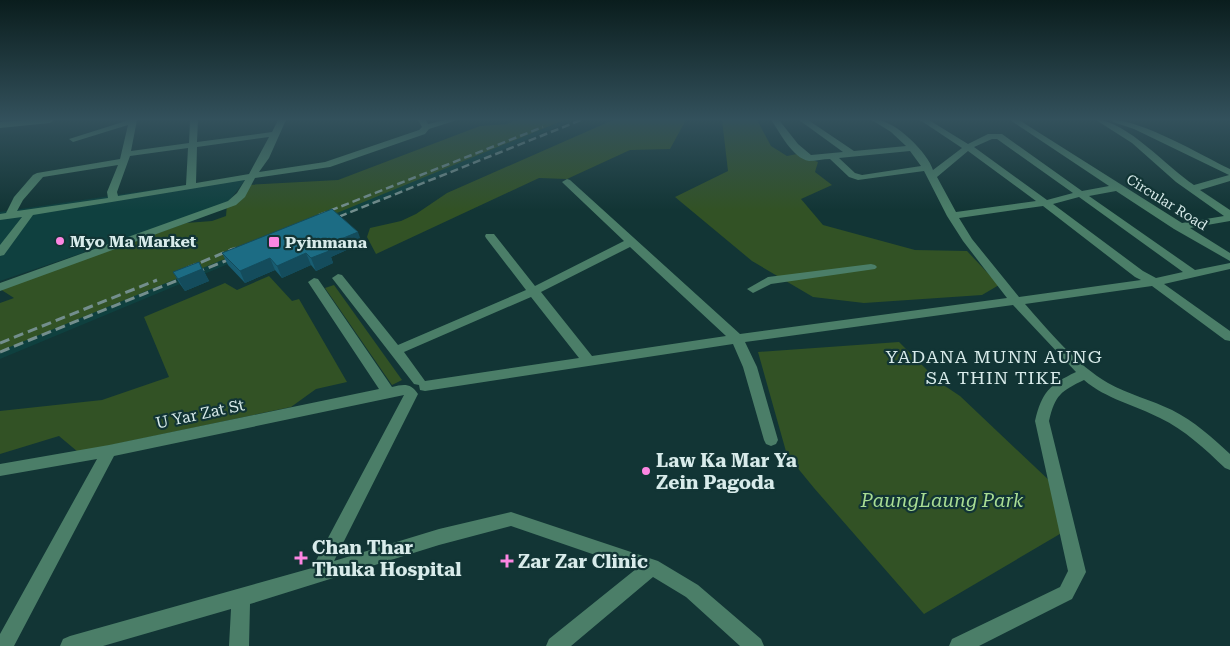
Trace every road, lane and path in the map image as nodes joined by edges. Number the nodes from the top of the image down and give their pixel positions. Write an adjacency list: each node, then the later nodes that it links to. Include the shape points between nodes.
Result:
1 (126, 150): 18 (street)
2 (163, 150): 18 (street)
3 (191, 150): 24 (street)
4 (266, 150): 21 (street)
5 (370, 150): 21 (street, via 334,163)
6 (799, 150): 17 (street, via 813,158)
7 (847, 150): 16 (street)
8 (892, 150): 16 (street)
9 (916, 150): 19 (street)
10 (965, 150): 19 (street)
11 (971, 150): 29 (street)
12 (1019, 150): 27 (street)
13 (1060, 150): 25 (street, Circular Road)
14 (1146, 150): 26 (street)
15 (1184, 150): 20 (street)
16 (852, 154): 17 (street)
17 (832, 156): 19 (street, via 852,175 861,178)
18 (125, 157): 28 (street, via 112,192); 32 (street, via 40,175)
19 (931, 172): 31 (street)
20 (1230, 173)
21 (252, 176): 24 (street); 44 (street, via 237,200)
22 (1230, 178): 26 (street)
23 (567, 182): 35 (street)
24 (191, 187): 28 (street)
25 (1118, 188): 27 (street); 33 (street, Circular Road)
26 (1192, 189): 33 (street, via 1230,218)
27 (1080, 194): 29 (street); 40 (street)
28 (114, 200): 30 (street)
29 (1045, 203): 31 (street); 43 (street)
30 (29, 214): 32 (street); 36 (street)
31 (952, 216): 47 (street, via 968,241)
32 (5, 217)
33 (1178, 227): 37 (street, Circular Road)
34 (490, 236): 46 (street)
35 (631, 242): 46 (street); 49 (street)
36 (0, 254)
37 (1230, 258)
38 (1230, 266): 40 (street, U Yar Zat St)
39 (871, 267): 45 (street, via 768,281)
40 (1193, 274): 43 (street, U Yar Zat St)
41 (338, 278): 50 (street)
42 (314, 282): 54 (street)
43 (1154, 282): 47 (street, U Yar Zat St); 48 (street)
44 (0, 287)
45 (752, 289)
46 (534, 291): 50 (street); 51 (street)
47 (1018, 301): 49 (street, U Yar Zat St); 52 (street)
48 (1230, 337)
49 (737, 339): 51 (street, U Yar Zat St); 55 (street, via 750,367)
50 (395, 350): 53 (street)
51 (588, 360): 53 (street, U Yar Zat St)
52 (1084, 373): 57 (street, via 1101,386 1185,424); 67 (street, via 1056,389 1046,401 1042,421 1077,572 1066,593)
53 (415, 387): 54 (street, U Yar Zat St); 60 (street)
54 (388, 392): 56 (street, U Yar Zat St)
55 (771, 440)
56 (109, 451): 58 (street, U Yar Zat St); 62 (street)
57 (1230, 464)
58 (0, 470)
59 (652, 566): 60 (street, via 511,519); 65 (street); 66 (street, via 692,590)
60 (319, 572): 61 (street)
61 (240, 598): 63 (street); 64 (street)
62 (4, 646)
63 (70, 646)
64 (239, 646)
65 (556, 646)
66 (754, 646)
67 (959, 646)

